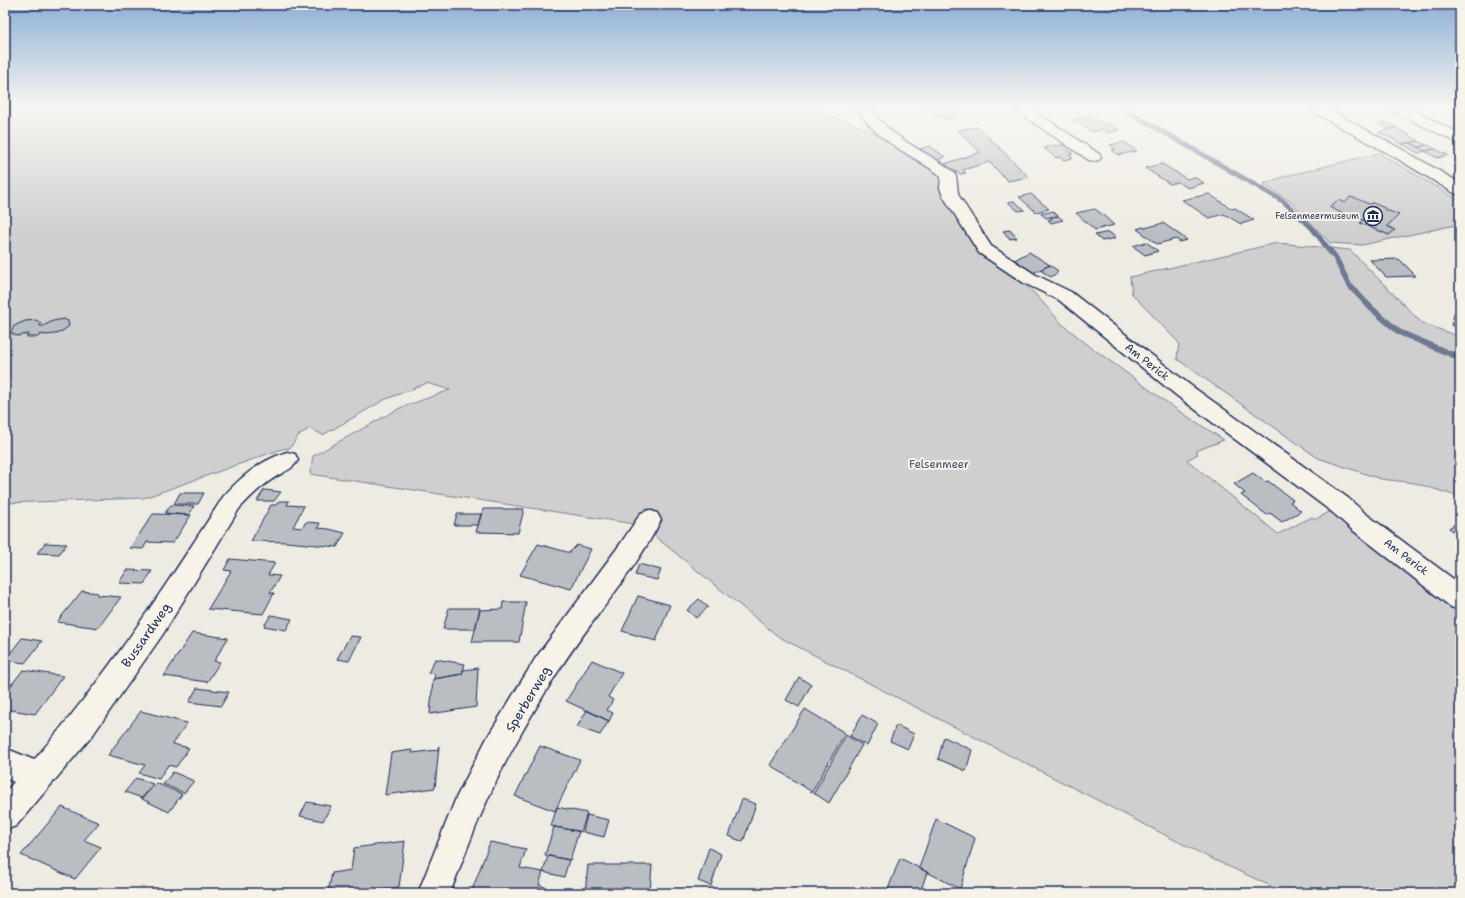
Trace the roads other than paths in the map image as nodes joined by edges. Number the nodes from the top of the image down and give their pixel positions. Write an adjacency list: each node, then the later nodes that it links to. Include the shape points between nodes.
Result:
1 (911, 150): 8 (street, Am Perick, via 949,175 948,188 951,196 985,249 1030,279 1065,296 1183,390 1340,505)
2 (1083, 150): 4 (street)
3 (1392, 150): 5 (street)
4 (1094, 157)
5 (1460, 190)
6 (287, 460): 10 (street, Bussardweg, via 245,487 230,503 154,626 82,726)
7 (649, 520): 12 (street, Sperberweg, via 545,668 497,748 467,809)
8 (1460, 599)
9 (5, 763): 10 (street)
10 (39, 777): 11 (street, Bussardweg)
11 (5, 815)
12 (434, 893)

